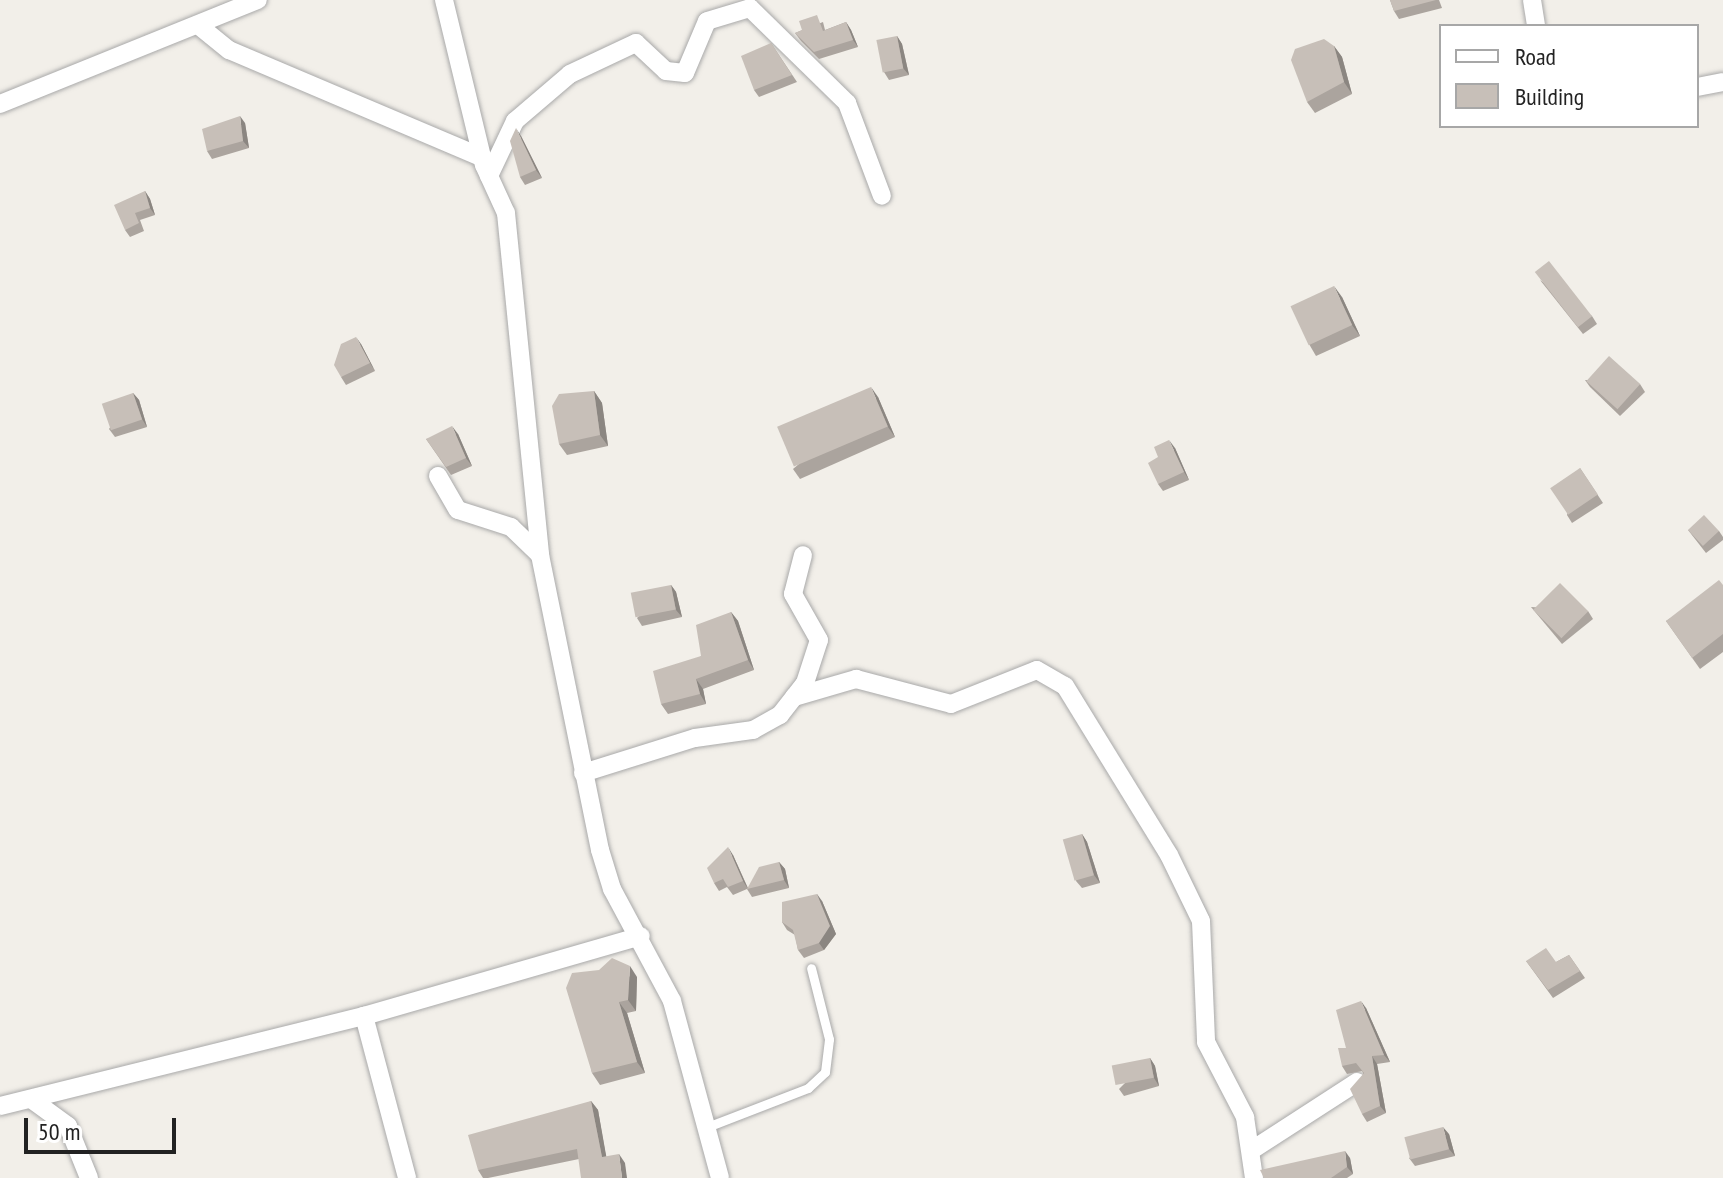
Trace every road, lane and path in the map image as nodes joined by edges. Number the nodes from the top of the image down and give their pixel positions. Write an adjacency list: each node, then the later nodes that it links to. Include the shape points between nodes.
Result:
1 (258, 0): 5 (street)
2 (444, 0): 9 (street)
3 (1532, 0): 4 (street)
4 (1536, 24)
5 (198, 25): 8 (street); 9 (street, via 229,50)
6 (1723, 82): 7 (street)
7 (1699, 87)
8 (0, 104)
9 (486, 167): 10 (street, via 515,121 570,74 636,43 666,71 685,73 707,21 750,8 847,103); 12 (street, via 506,213 514,261)
10 (882, 196)
11 (438, 476): 12 (street, via 458,510 511,527)
12 (540, 555): 15 (street)
13 (803, 555): 14 (street, via 793,594 819,640)
14 (794, 697): 15 (street, via 753,730 695,738); 23 (street, via 856,679 951,704 1037,670 1056,677 1169,855 1201,921 1206,1042 1245,1117)
15 (583, 773): 16 (street, via 612,889)
16 (641, 936): 18 (street); 22 (street, via 672,1001)
17 (811, 968): 22 (lane, via 829,1039 825,1072 808,1088)
18 (364, 1016): 20 (street); 25 (street)
19 (1357, 1082): 23 (street)
20 (31, 1099): 21 (street); 24 (street, via 68,1126)
21 (0, 1106)
22 (707, 1127): 26 (street)
23 (1252, 1150): 27 (street)
24 (89, 1178)
25 (407, 1178)
26 (720, 1178)
27 (1254, 1178)

